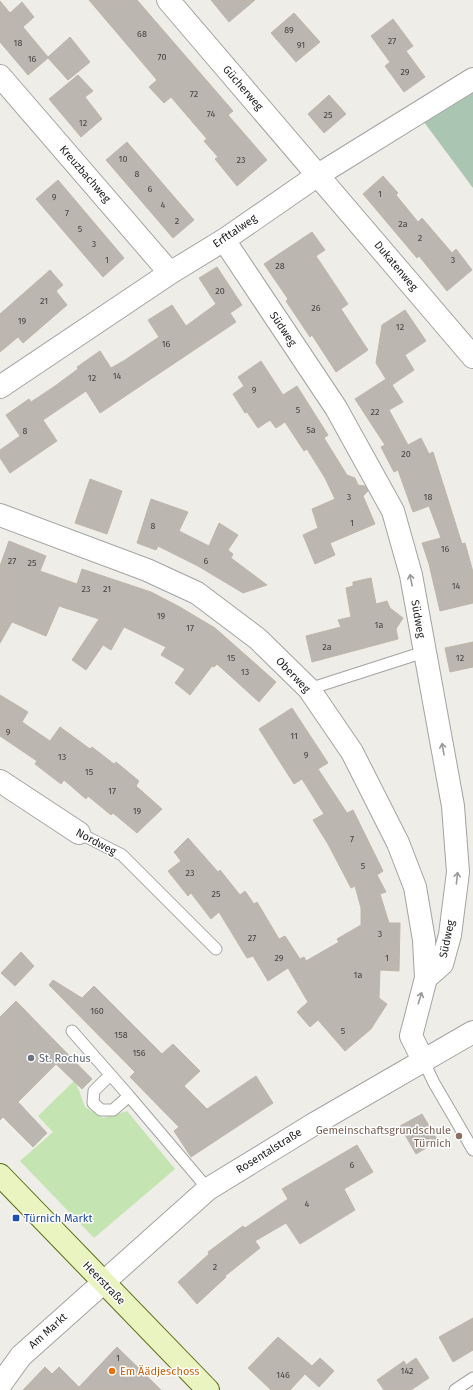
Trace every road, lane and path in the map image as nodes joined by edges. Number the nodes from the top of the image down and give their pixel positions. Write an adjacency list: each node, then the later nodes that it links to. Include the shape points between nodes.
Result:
1 (168, 0): 4 (street, Gücherweg)
2 (0, 76): 6 (street, Kreuzbachweg)
3 (473, 80): 4 (street, Erfttalweg)
4 (318, 175): 5 (street, Erfttalweg); 7 (street, Dukatenweg)
5 (224, 240): 6 (street, Erfttalweg); 10 (street, Südweg, one-way to 5, via 411,575 393,511 336,408)
6 (170, 273): 8 (street, Erfttalweg)
7 (473, 357)
8 (0, 387)
9 (0, 515): 11 (street, Oberweg, via 147,570 197,594 258,639)
10 (424, 652): 11 (lane); 15 (street, Südweg, one-way to 10, via 442,964 450,935 458,872 453,806)
11 (308, 689): 15 (street, Oberweg, via 352,752 398,843 415,887 424,940)
12 (0, 780): 13 (street, Nordweg)
13 (79, 833): 14 (lane, Nordweg, via 122,855)
14 (216, 949)
15 (426, 978): 18 (street, one-way to 15, via 412,1036)
16 (72, 1031): 19 (lane)
17 (473, 1032): 18 (street, Rosentalstraße)
18 (422, 1060): 21 (lane); 23 (street, Rosentalstraße)
19 (110, 1074): 20 (lane); 20 (lane, via 94,1091 93,1103 102,1110 113,1110)
20 (129, 1096): 23 (lane)
21 (473, 1150)
22 (0, 1175): 24 (main road, Heerstraße)
23 (208, 1189): 24 (street, Rosentalstraße)
24 (102, 1281): 26 (street, Am Markt, via 21,1356); 27 (main road, Heerstraße)
25 (473, 1378): 28 (lane)
26 (0, 1385)
27 (208, 1390)
28 (455, 1390)

